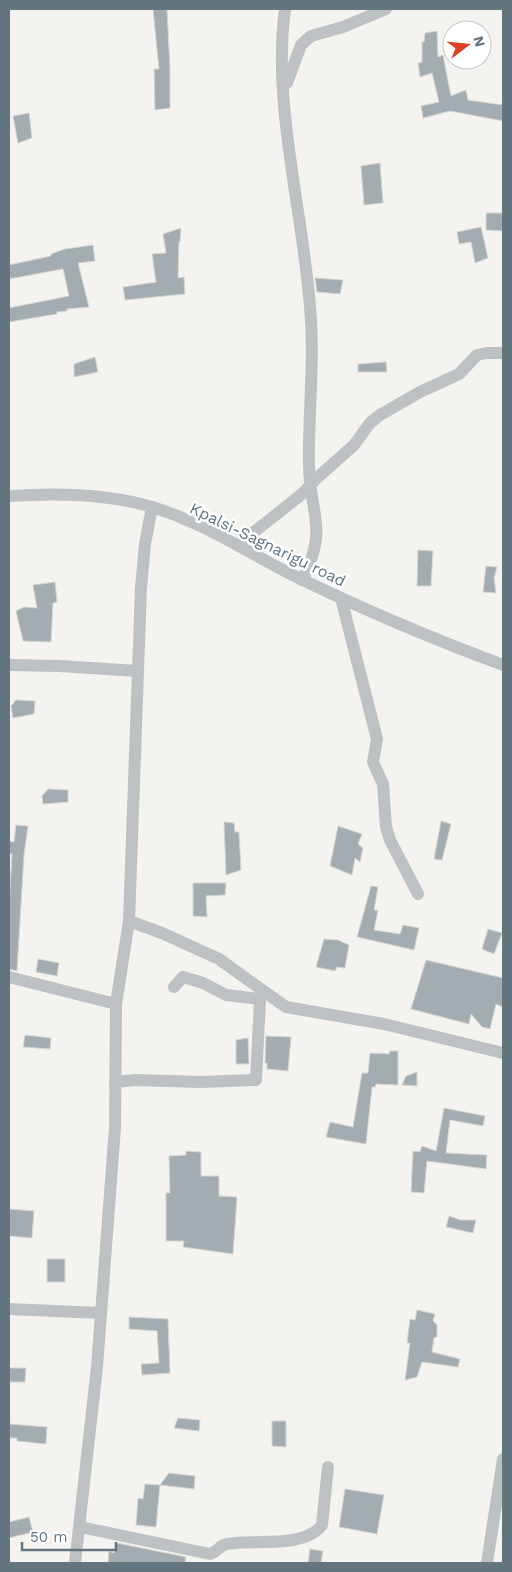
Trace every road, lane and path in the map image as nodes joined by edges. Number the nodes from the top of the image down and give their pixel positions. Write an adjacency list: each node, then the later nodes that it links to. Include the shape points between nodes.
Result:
1 (286, 9): 3 (street, via 282,36)
2 (386, 9): 3 (street, via 311,36 301,45)
3 (284, 90): 5 (street, via 310,306 313,356 309,398)
4 (503, 353): 5 (street, via 477,355 459,374 380,415 354,445)
5 (310, 486): 8 (street); 9 (street, via 317,538 312,560)
6 (9, 496): 7 (street, Kpalsi-Sagnarigu road, via 91,498)
7 (152, 507): 8 (street, Kpalsi-Sagnarigu road); 13 (street, via 145,544)
8 (239, 544): 9 (street, Kpalsi-Sagnarigu road)
9 (302, 580): 10 (street, Kpalsi-Sagnarigu road)
10 (341, 598): 12 (street, Kpalsi-Sagnarigu road); 14 (street, via 377,740 373,762 383,784 386,827)
11 (9, 665): 13 (street)
12 (503, 665)
13 (138, 671): 15 (street)
14 (418, 894)
15 (129, 922): 18 (street); 19 (street, via 219,959 286,1007 384,1024)
16 (9, 977): 18 (street)
17 (174, 987): 20 (street, via 183,978 203,983 226,995 260,999 256,1080)
18 (116, 1004): 20 (street)
19 (503, 1053)
20 (115, 1082): 22 (street, via 115,1127)
21 (9, 1309): 22 (street)
22 (101, 1313): 26 (street)
23 (503, 1459): 25 (street)
24 (328, 1467): 26 (street, via 322,1526 300,1539 227,1544 210,1554)
25 (498, 1526): 28 (street)
26 (80, 1527): 27 (street)
27 (75, 1563)
28 (488, 1563)

